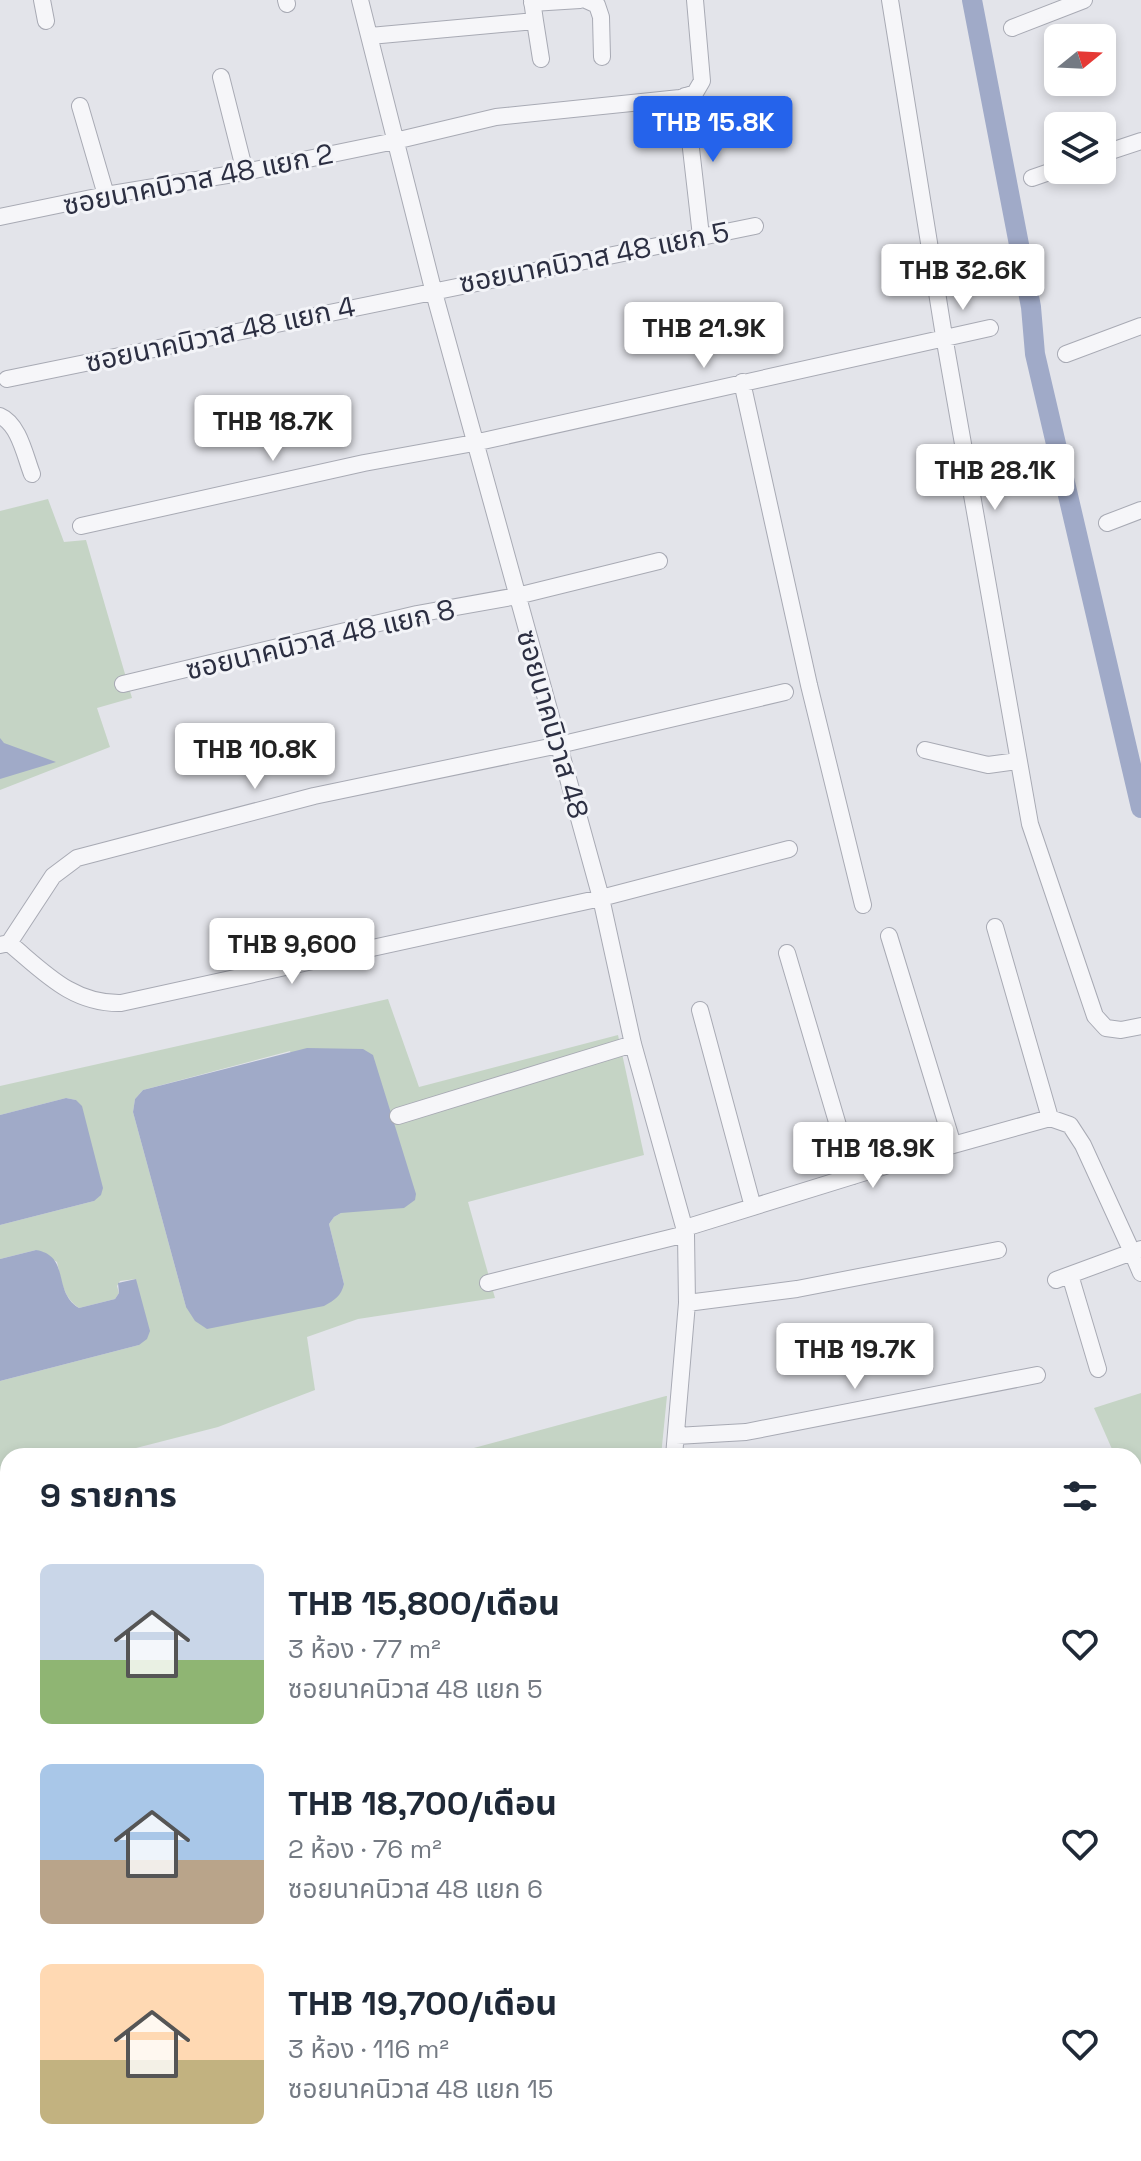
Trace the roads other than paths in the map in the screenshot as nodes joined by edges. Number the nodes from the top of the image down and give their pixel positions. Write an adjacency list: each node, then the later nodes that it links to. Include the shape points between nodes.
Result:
1 (42, 0): 8 (street)
2 (360, 0): 11 (street, ซอยนาคนิวาส 48)
3 (583, 0): 7 (street); 12 (street, via 597,5)
4 (695, 0): 15 (street, via 702,81 695,93)
5 (890, 0): 30 (street)
6 (1084, 0): 10 (street)
7 (532, 1): 9 (street)
8 (46, 21)
9 (535, 21): 11 (street); 13 (street)
10 (1012, 28)
11 (370, 36): 17 (street, ซอยนาคนิวาส 48)
12 (602, 57)
13 (541, 59)
14 (221, 77): 20 (street)
15 (685, 96): 17 (street, ซอยนาคนิวาส 48 แยก 2, via 496,117); 26 (street)
16 (80, 106): 23 (street)
17 (395, 141): 20 (street, ซอยนาคนิวาส 48 แยก 2); 27 (street, ซอยนาคนิวาส 48)
18 (1141, 141): 19 (street)
19 (1116, 149)
20 (245, 172): 23 (street, ซอยนาคนิวาส 48 แยก 2)
21 (1044, 174): 22 (street)
22 (1032, 178)
23 (106, 195): 24 (street, ซอยนาคนิวาส 48 แยก 2)
24 (0, 217)
25 (755, 226): 26 (street, ซอยนาคนิวาส 48 แยก 5)
26 (701, 236): 27 (street, ซอยนาคนิวาส 48 แยก 5)
27 (433, 289): 32 (street, ซอยนาคนิวาส 48 แยก 4); 35 (street, ซอยนาคนิวาส 48)
28 (1141, 326): 31 (street)
29 (990, 328): 30 (street)
30 (944, 336): 33 (street); 46 (street)
31 (1066, 354)
32 (7, 379)
33 (742, 382): 35 (street); 49 (street)
34 (0, 416): 36 (street, via 14,428)
35 (474, 443): 39 (street); 41 (street, ซอยนาคนิวาส 48)
36 (32, 474)
37 (1141, 510): 38 (street)
38 (1107, 523)
39 (81, 526)
40 (659, 561): 41 (street, ซอยนาคนิวาส 48 แยก 8)
41 (517, 596): 42 (street, ซอยนาคนิวาส 48 แยก 8, via 417,614); 44 (street, ซอยนาคนิวาส 48)
42 (123, 684)
43 (785, 692): 44 (street)
44 (559, 745): 48 (street, ซอยนาคนิวาส 48); 52 (street, via 314,796 77,858 53,876)
45 (925, 750): 46 (street, via 988,765)
46 (1018, 761): 55 (street, via 1030,824 1095,1016 1106,1028)
47 (789, 849): 48 (street)
48 (601, 898): 52 (street, via 121,1003 77,996); 56 (street, ซอยนาคนิวาส 48)
49 (863, 905)
50 (995, 927): 58 (street)
51 (889, 936): 59 (street)
52 (4, 944)
53 (787, 953): 60 (street)
54 (700, 1010): 61 (street)
55 (1141, 1026)
56 (633, 1044): 57 (street); 62 (street, ซอยนาคนิวาส 48)
57 (398, 1116)
58 (1050, 1118): 59 (street); 64 (street, via 1070,1125)
59 (953, 1145): 60 (street)
60 (853, 1176): 61 (street)
61 (753, 1207): 62 (street)
62 (686, 1231): 66 (street); 67 (street, ซอยนาคนิวาส 48)
63 (998, 1250): 67 (street, via 797,1289)
64 (1137, 1251): 65 (street); 68 (street, via 1063,1277)
65 (1141, 1273)
66 (488, 1283)
67 (687, 1303): 70 (street, ซอยนาคนิวาส 48)
68 (1098, 1369)
69 (1037, 1375): 70 (street, via 746,1432)
70 (676, 1436): 71 (street, ซอยนาคนิวาส 48)
71 (675, 1448)

